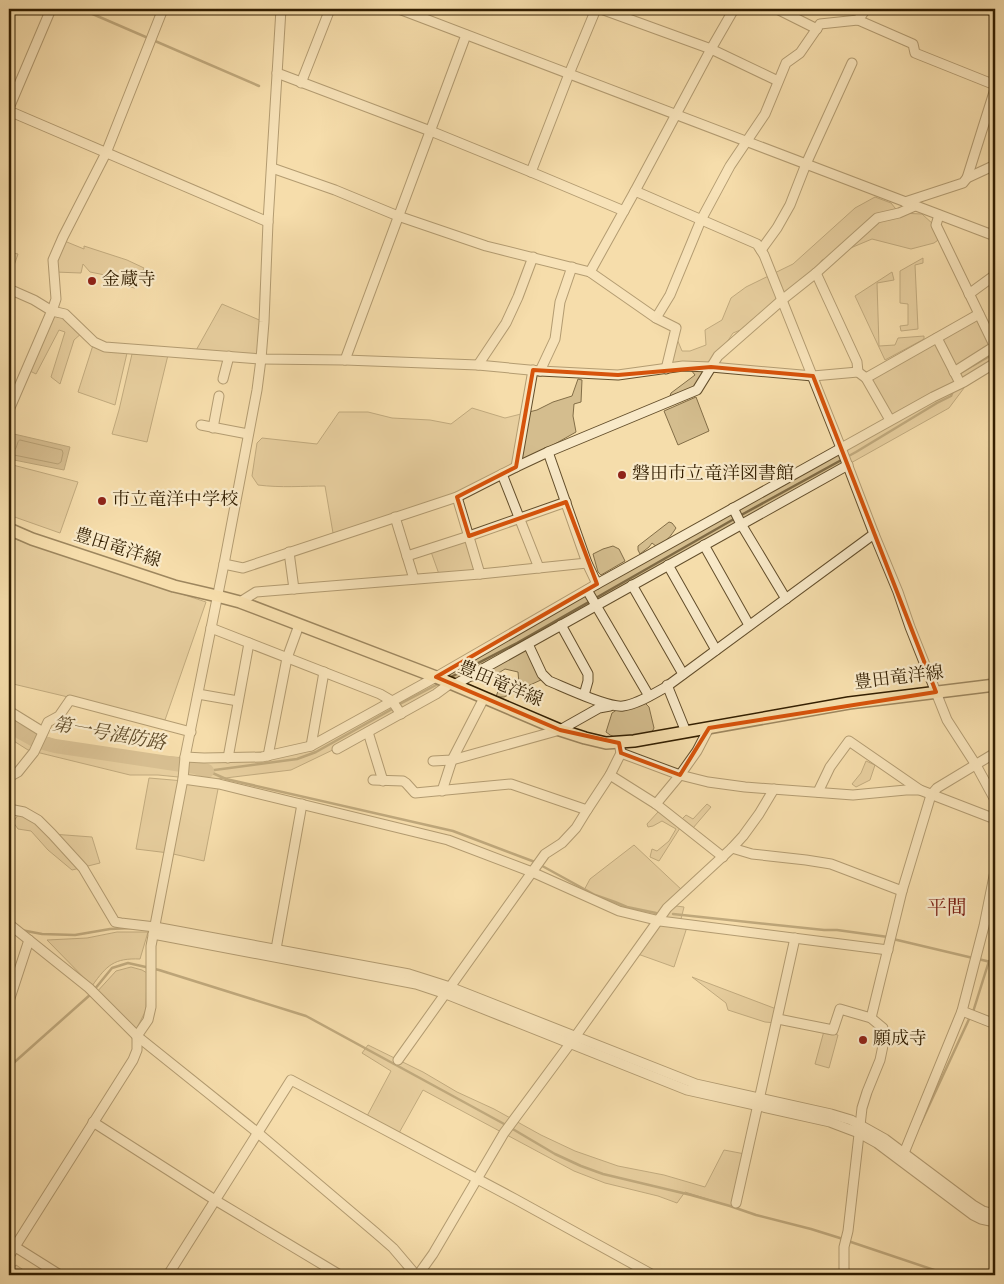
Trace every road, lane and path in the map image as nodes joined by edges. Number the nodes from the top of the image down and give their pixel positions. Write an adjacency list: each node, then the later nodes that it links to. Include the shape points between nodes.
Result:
1 (51, 9): 24 (street)
2 (163, 9): 28 (street)
3 (281, 9): 18 (street)
4 (330, 9): 21 (street)
5 (399, 9): 15 (street)
6 (596, 9): 19 (street)
7 (601, 9): 16 (street)
8 (734, 9): 16 (street)
9 (777, 9): 14 (street)
10 (866, 9): 13 (street)
11 (987, 9): 12 (street)
12 (995, 12)
13 (858, 20): 14 (street, via 820,24); 22 (street, via 913,44 915,53)
14 (817, 29): 20 (street, via 800,53 786,62)
15 (466, 35): 19 (street); 26 (street)
16 (711, 49): 20 (street); 25 (street)
17 (852, 63): 29 (street)
18 (277, 73): 21 (street); 31 (street)
19 (569, 74): 25 (street); 32 (street)
20 (778, 81): 27 (street, via 765,114)
21 (301, 83): 26 (street)
22 (995, 85)
23 (995, 89): 33 (street)
24 (9, 109): 28 (street)
25 (677, 114): 27 (street); 34 (street)
26 (430, 132): 32 (street); 39 (street)
27 (746, 141): 29 (street); 40 (street)
28 (106, 152): 41 (street); 52 (street, via 53,260 56,299)
29 (806, 164): 35 (street); 43 (street, via 790,205)
30 (995, 165): 33 (street)
31 (272, 168): 39 (street); 41 (street)
32 (532, 172): 37 (street)
33 (967, 178): 35 (street)
34 (636, 191): 37 (street); 40 (street)
35 (905, 202): 36 (street)
36 (915, 206): 38 (street); 47 (street, via 877,218)
37 (624, 211): 46 (street)
38 (939, 215): 42 (street); 50 (street, via 936,225)
39 (398, 216): 44 (street, via 486,246); 59 (street)
40 (702, 220): 43 (street, via 757,244); 54 (street, via 670,295)
41 (268, 222): 58 (street)
42 (995, 236)
43 (761, 250): 51 (street)
44 (532, 257): 45 (street); 61 (street, via 506,323)
45 (572, 267): 46 (street); 64 (street, via 560,302 555,339)
46 (590, 272): 54 (street)
47 (816, 273): 51 (street); 65 (street, via 857,362)
48 (995, 275): 50 (street)
49 (9, 289): 52 (street)
50 (970, 294): 53 (street)
51 (782, 300): 62 (street, via 718,356); 67 (street)
52 (52, 311): 57 (street, via 65,314 94,342 105,348); 72 (street)
53 (979, 314): 55 (street); 56 (street)
54 (656, 318): 63 (street, via 676,328)
55 (937, 338): 66 (street); 68 (street)
56 (995, 347): 66 (street)
57 (229, 356): 58 (street); 69 (street)
58 (262, 359): 59 (street); 76 (street)
59 (345, 360): 61 (street)
60 (995, 363): 70 (street)
61 (478, 365): 64 (street)
62 (711, 367): 63 (street); 67 (street); 78 (street, via 697,390)
63 (666, 369): 64 (street, via 618,375)
64 (537, 370): 80 (street)
65 (858, 372): 67 (street); 68 (street)
66 (954, 372): 70 (street)
67 (813, 376): 77 (street)
68 (866, 378): 73 (street)
69 (223, 380)
70 (960, 383): 73 (street)
71 (219, 396): 75 (street)
72 (9, 410)
73 (890, 420): 77 (street)
74 (201, 426): 75 (street)
75 (213, 428): 76 (street)
76 (248, 434): 95 (street)
77 (841, 448): 79 (street); 84 (street)
78 (548, 452): 80 (street); 83 (street)
79 (848, 465): 87 (street); 89 (street)
80 (516, 467): 81 (street)
81 (502, 474): 82 (street); 86 (street)
82 (457, 497): 85 (street); 90 (street)
83 (566, 502): 86 (street); 94 (street)
84 (734, 508): 87 (street); 100 (street)
85 (395, 517): 92 (street); 93 (street)
86 (520, 519): 90 (street); 97 (street)
87 (741, 524): 91 (street); 105 (street)
88 (9, 529): 104 (main road, 豊田竜洋線, via 174,586)
89 (874, 534): 105 (street); 122 (street)
90 (469, 536): 93 (street); 98 (street)
91 (704, 545): 96 (street); 110 (street)
92 (289, 552): 95 (street, via 243,568); 102 (street)
93 (407, 556): 99 (street)
94 (588, 563): 97 (street); 100 (street)
95 (224, 564): 104 (street)
96 (668, 565): 101 (street); 114 (street)
97 (539, 568): 98 (street)
98 (480, 574): 99 (street)
99 (414, 579): 102 (street)
100 (597, 584): 103 (street)
101 (632, 585): 107 (street); 117 (street)
102 (294, 589): 106 (street, via 256,592)
103 (587, 590): 107 (street); 118 (street)
104 (217, 596): 106 (main road, 豊田竜洋線); 111 (street)
105 (786, 599): 110 (street)
106 (240, 602): 108 (main road, 豊田竜洋線)
107 (596, 606): 109 (street); 125 (street)
108 (299, 625): 115 (street); 118 (main road, 豊田竜洋線)
109 (562, 625): 113 (street); 124 (street, via 588,674)
110 (750, 625): 114 (street)
111 (211, 628): 112 (street); 123 (street)
112 (249, 643): 115 (street); 127 (street)
113 (528, 644): 119 (street); 124 (street, via 542,674 550,681)
114 (716, 650): 117 (street)
115 (287, 658): 116 (street); 142 (street)
116 (324, 672): 128 (street); 138 (street)
117 (683, 674): 121 (street)
118 (436, 677): 119 (main road, 豊田竜洋線); 128 (street)
119 (453, 684): 126 (main road, 豊田竜洋線); 131 (street)
120 (995, 684): 122 (main road, 豊田竜洋線)
121 (667, 685): 125 (street); 136 (street)
122 (936, 692): 132 (main road, 豊田竜洋線, via 849,703); 147 (street, via 947,720)
123 (198, 694): 127 (street); 134 (street)
124 (584, 695): 129 (street)
125 (649, 696): 129 (street, via 623,706)
126 (484, 698): 133 (main road, 豊田竜洋線); 145 (street)
127 (238, 701): 144 (street)
128 (392, 701): 131 (street); 138 (street)
129 (610, 706): 133 (street, via 598,708)
130 (9, 711): 137 (street)
131 (401, 714): 135 (street)
132 (709, 728): 136 (main road, 豊田竜洋線); 149 (street)
133 (560, 730): 139 (main road, 豊田竜洋線); 145 (street)
134 (191, 732): 137 (street, via 70,700 59,716 48,722); 143 (street)
135 (368, 732): 140 (street); 153 (street)
136 (686, 732): 139 (main road, 豊田竜洋線)
137 (42, 733): 150 (street, via 34,752 18,772)
138 (311, 746): 142 (street)
139 (620, 748): 148 (street); 149 (street)
140 (337, 749)
141 (995, 753): 147 (street)
142 (268, 756): 144 (street)
143 (185, 757): 144 (street); 151 (street)
144 (228, 758)
145 (452, 760): 146 (street); 156 (street)
146 (433, 761)
147 (976, 766): 158 (street, via 937,788); 159 (street)
148 (610, 775): 161 (street); 163 (street)
149 (680, 776): 154 (street); 161 (street)
150 (9, 777)
151 (183, 779): 160 (street, via 219,784); 172 (street)
152 (373, 780): 153 (street)
153 (383, 781): 156 (street, via 406,782 415,794)
154 (774, 789): 157 (street); 165 (street)
155 (920, 790): 157 (street, via 852,795); 157 (street, via 849,741 830,767); 158 (street)
156 (442, 791): 163 (street, via 511,784)
157 (818, 792)
158 (931, 795): 164 (street); 169 (street)
159 (995, 800)
160 (302, 804): 167 (street, via 448,840); 175 (street)
161 (656, 804): 166 (street)
162 (9, 809): 172 (street, via 24,812 38,820 52,834 83,868 115,922)
163 (587, 810): 167 (street, via 576,828 545,854)
164 (995, 819)
165 (732, 848): 166 (street); 169 (street, via 752,854 831,864)
166 (723, 857): 170 (street, via 668,907)
167 (532, 872): 170 (street, via 619,911); 177 (street)
168 (995, 872): 179 (street)
169 (902, 891): 176 (street)
170 (659, 920): 173 (street); 184 (street)
171 (9, 924): 174 (street)
172 (154, 930): 175 (street); 177 (street); 183 (street, via 151,1007 148,1020)
173 (796, 938): 176 (street); 181 (street)
174 (29, 940): 178 (street); 183 (street, via 89,988)
175 (276, 949): 177 (street, via 409,974)
176 (888, 950): 180 (street)
177 (448, 990): 184 (street); 185 (street)
178 (9, 1001)
179 (962, 1011): 182 (street); 190 (street)
180 (871, 1018): 181 (street, via 840,1009 833,1030); 188 (street, via 883,1028 885,1036 880,1060 862,1108)
181 (778, 1019): 186 (street)
182 (995, 1024)
183 (137, 1036): 187 (street, via 133,1060); 189 (street)
184 (573, 1040): 186 (street, via 696,1084); 191 (street, via 504,1133)
185 (398, 1060)
186 (759, 1102): 188 (street); 193 (street)
187 (93, 1122): 192 (street); 196 (street)
188 (859, 1129): 190 (street, via 885,1139); 195 (street, via 973,1215); 203 (street, via 844,1247)
189 (258, 1133): 191 (street, via 291,1080); 192 (street); 202 (street, via 393,1248)
190 (904, 1153): 194 (street, via 972,1205)
191 (477, 1180): 198 (street); 202 (street)
192 (216, 1200): 200 (street); 201 (street)
193 (736, 1203)
194 (995, 1214)
195 (995, 1222)
196 (12, 1245): 197 (street); 199 (street)
197 (9, 1256)
198 (647, 1274)
199 (60, 1275)
200 (168, 1275)
201 (340, 1275)
202 (417, 1275)
203 (844, 1275)

